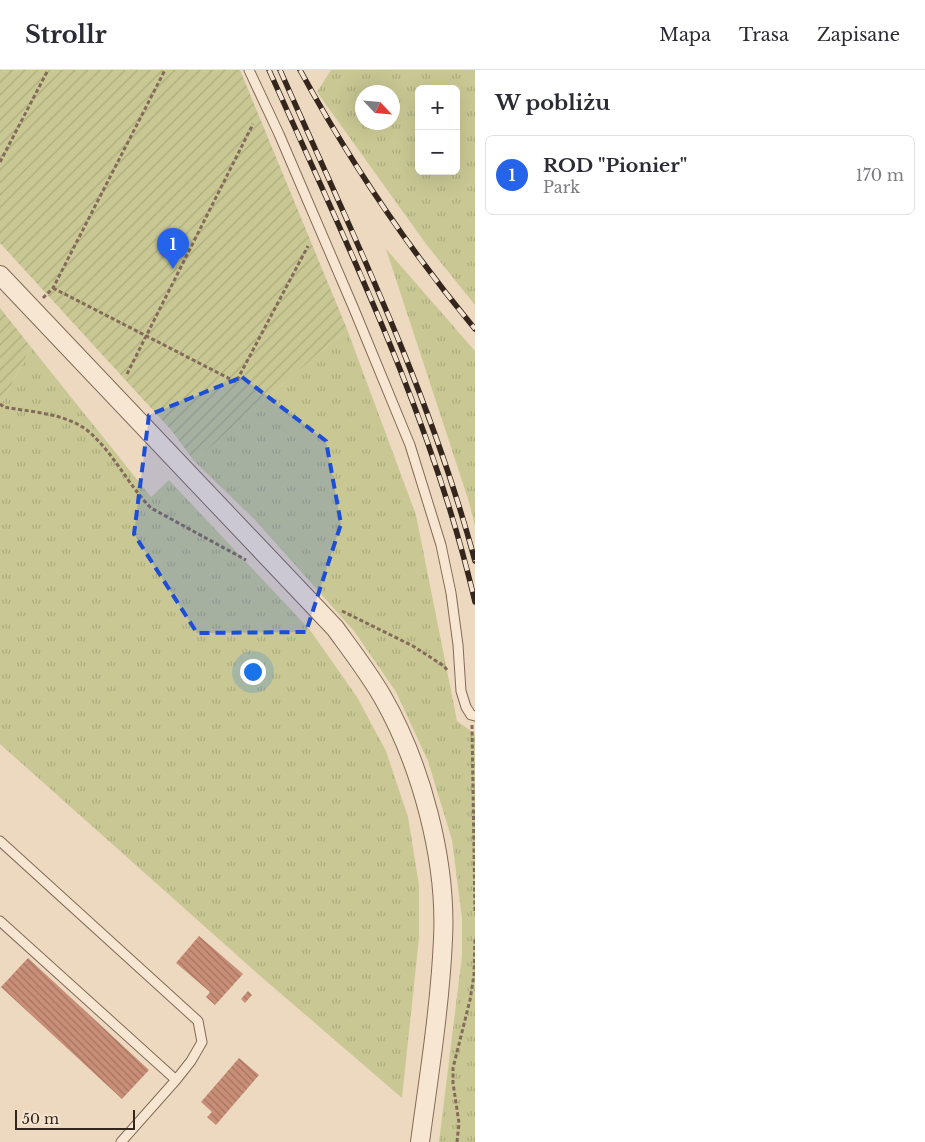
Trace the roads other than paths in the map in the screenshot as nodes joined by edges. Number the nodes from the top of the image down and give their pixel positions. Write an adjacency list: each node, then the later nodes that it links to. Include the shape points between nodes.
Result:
1 (249, 70): 3 (lane, via 410,445 441,545 451,592 462,691 466,707)
2 (0, 275): 8 (street, via 335,628 372,679 397,724 417,776 442,881 444,938)
3 (473, 715)
4 (0, 841): 6 (lane, via 198,1021 202,1042)
5 (0, 920): 6 (lane)
6 (176, 1080): 7 (lane)
7 (122, 1142)
8 (420, 1142)

